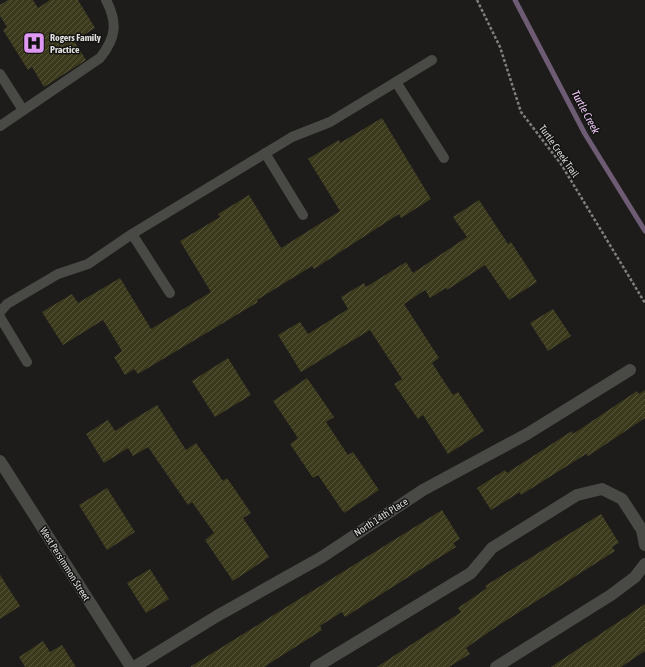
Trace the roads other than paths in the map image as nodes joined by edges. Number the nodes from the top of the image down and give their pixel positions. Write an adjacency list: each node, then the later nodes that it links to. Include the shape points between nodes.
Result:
1 (106, 0): 5 (lane, via 113,16 114,27 109,47 100,58)
2 (432, 60): 4 (lane)
3 (0, 74): 5 (lane)
4 (396, 82): 7 (lane, via 330,122 292,136); 8 (lane)
5 (23, 110): 6 (lane)
6 (0, 126)
7 (265, 153): 9 (lane); 10 (lane)
8 (444, 158)
9 (303, 215)
10 (132, 234): 11 (lane); 12 (lane, via 88,264 51,278 8,304)
11 (170, 293)
12 (0, 312)
13 (0, 317): 14 (lane)
14 (27, 362)
15 (630, 370): 19 (street, North 14th Place, via 527,434 423,490 322,557)
16 (0, 461): 19 (street, West Persimmon Street)
17 (645, 545): 20 (street, via 642,530 622,499 602,489 577,495 492,548 471,573)
18 (645, 564): 21 (street, via 635,577 611,595)
19 (132, 667)
20 (316, 667)
21 (496, 667)

